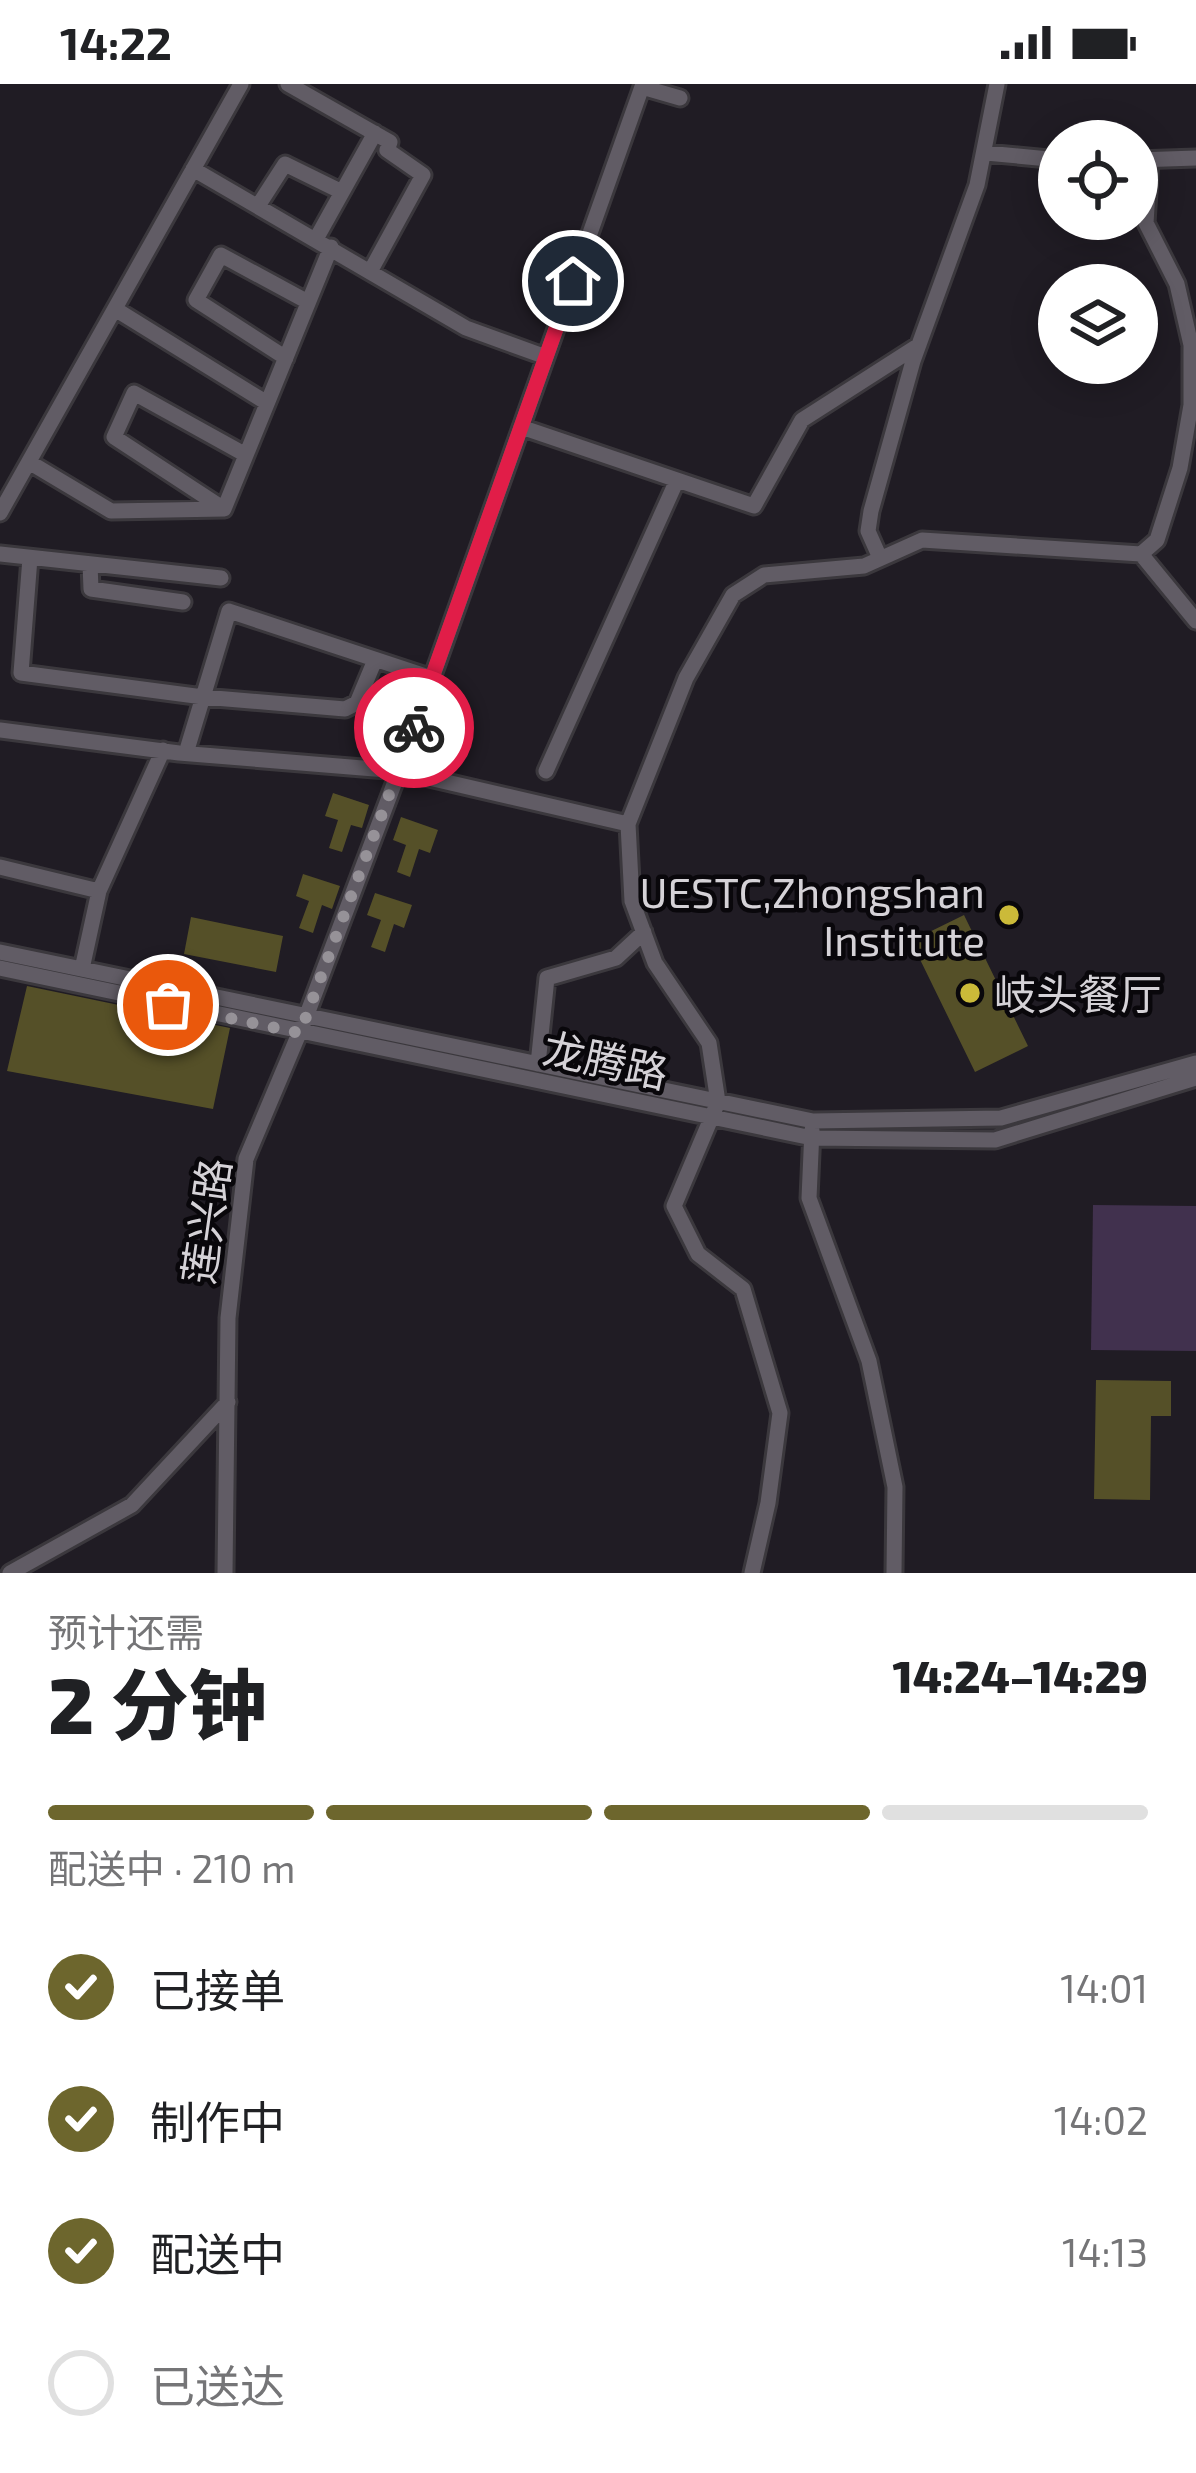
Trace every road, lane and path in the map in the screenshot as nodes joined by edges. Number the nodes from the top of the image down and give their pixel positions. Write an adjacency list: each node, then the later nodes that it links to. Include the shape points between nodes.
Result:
1 (241, 84): 11 (street)
2 (288, 84): 6 (street)
3 (997, 84): 7 (street)
4 (642, 86): 5 (street); 20 (street, 莲兴路)
5 (680, 98)
6 (375, 133): 12 (street); 16 (street, via 423,176)
7 (986, 153): 8 (street); 19 (street)
8 (1038, 158)
9 (1196, 158): 10 (street)
10 (1158, 159)
11 (193, 169): 13 (street); 18 (street)
12 (342, 192): 13 (street, via 284,164); 15 (street)
13 (258, 206): 15 (street)
14 (1155, 240): 30 (street, via 1177,284 1191,345 1191,405 1157,540)
15 (323, 243): 16 (street); 17 (street)
16 (371, 270): 20 (street, via 466,328)
17 (308, 302): 21 (street); 21 (street, via 221,255 196,300)
18 (115, 309): 22 (street); 25 (street)
19 (920, 344): 26 (street, via 802,420 754,506); 32 (street, via 868,531)
20 (546, 357): 23 (street, 莲兴路)
21 (286, 358): 22 (street)
22 (267, 403): 24 (street)
23 (521, 428): 26 (street); 38 (street, 莲兴路)
24 (245, 455): 27 (street); 27 (street, via 134,393 114,436)
25 (28, 462): 27 (street, via 111,511); 28 (street)
26 (677, 480): 44 (street)
27 (224, 509)
28 (0, 513)
29 (0, 554): 31 (street)
30 (1142, 554): 32 (street, via 922,540); 36 (street)
31 (30, 558): 33 (street); 39 (street, via 21,673)
32 (880, 558): 45 (street, via 764,575 733,595 686,678)
33 (91, 564): 34 (street); 35 (street, via 92,589)
34 (220, 578)
35 (183, 602)
36 (1196, 621)
37 (375, 660): 38 (street); 39 (street, via 357,703 345,709); 39 (street, via 229,611)
38 (432, 678): 43 (street, 莲兴路)
39 (203, 698): 42 (street)
40 (0, 730): 41 (street)
41 (163, 751): 42 (street); 47 (street)
42 (186, 753): 43 (street)
43 (398, 771): 45 (street); 52 (street, 莲兴路)
44 (546, 771)
45 (628, 824): 48 (street, via 632,901)
46 (0, 867): 47 (street)
47 (99, 891): 51 (street)
48 (644, 932): 53 (street, via 616,958 548,978); 56 (street, via 655,963 709,1043)
49 (0, 952): 51 (street, 龙腾路)
50 (0, 968): 52 (street, 龙腾路)
51 (82, 970): 52 (street, 龙腾路)
52 (303, 1025): 53 (street, 龙腾路); 56 (street, 龙腾路); 58 (street, 莲兴路, via 245,1159)
53 (538, 1064): 56 (street, 龙腾路)
54 (1196, 1064): 57 (street, 龙腾路, via 1001,1118)
55 (1196, 1078): 57 (street, 龙腾路, via 995,1140)
56 (715, 1110): 57 (street, 龙腾路); 61 (street, via 674,1206 698,1254 743,1289 779,1413)
57 (812, 1130): 62 (street, via 809,1198 868,1361 896,1487)
58 (228, 1402): 59 (street, via 132,1505); 60 (street, 莲兴路)
59 (10, 1573)
60 (225, 1573)
61 (752, 1573)
62 (894, 1573)

